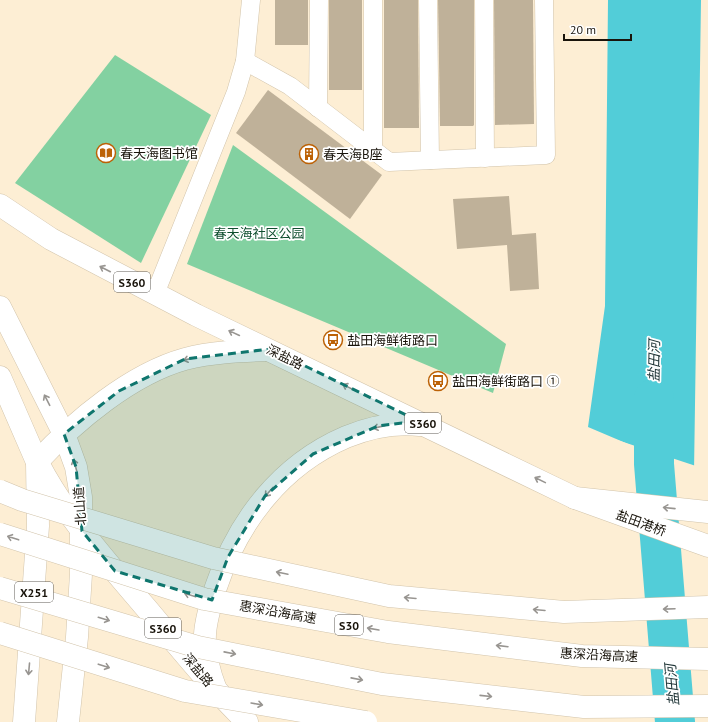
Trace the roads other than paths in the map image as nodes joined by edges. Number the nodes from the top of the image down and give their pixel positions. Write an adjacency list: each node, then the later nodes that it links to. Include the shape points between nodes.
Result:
1 (251, 0): 7 (street)
2 (319, 0): 8 (street)
3 (373, 0): 9 (street)
4 (428, 0): 11 (street)
5 (484, 0): 10 (street)
6 (544, 0): 10 (street, via 546,155)
7 (245, 61): 8 (street, via 290,86); 13 (street, via 236,92)
8 (318, 108): 9 (street)
9 (373, 150): 11 (street, via 389,162)
10 (485, 158): 11 (street)
11 (430, 160)
12 (0, 205): 13 (main road, 深盐路 / S360, one-way to 12, via 51,240)
13 (155, 294): 15 (main road, 深盐路 / S360, one-way to 13)
14 (0, 307): 18 (main road, 北山道, one-way to 14)
15 (270, 349): 17 (main road, 深盐路 / S360, one-way to 15); 18 (main road, one-way to 18, via 185,359 153,373 104,401)
16 (0, 377): 19 (main road, X251)
17 (431, 427): 21 (main road, 深盐路 / S360, one-way to 17); 30 (main road, one-way to 30, via 402,423 378,426 354,434 313,454 279,481 265,496 242,530 228,557 210,607 205,633 205,654)
18 (64, 434): 19 (main road); 23 (main road, 北山道, one-way to 18, via 81,498 76,467)
19 (37, 462): 23 (main road, 深盐路 / S360); 32 (main road, X251, one-way to 32, via 38,526)
20 (0, 491): 27 (main road, one-way to 20, bridge, via 564,612 389,596 213,558)
21 (575, 498): 22 (main road, one-way to 21); 25 (main road, 盐田港桥 / S360)
22 (708, 512)
23 (82, 531): 30 (main road, 深盐路 / S360); 33 (main road, 北山道, via 79,614)
24 (0, 534): 29 (main road, 惠深沿海高速 / S30, one-way to 24, bridge, via 582,656 373,629 204,599)
25 (708, 546)
26 (0, 588): 31 (main road, one-way to 31, bridge, via 198,647 382,684 584,707)
27 (708, 607)
28 (0, 633): 35 (main road, one-way to 35, bridge, via 185,692)
29 (708, 659)
30 (216, 690): 34 (main road, 深盐路 / S360)
31 (708, 706)
32 (24, 722)
33 (68, 722)
34 (247, 722)
35 (366, 722)

